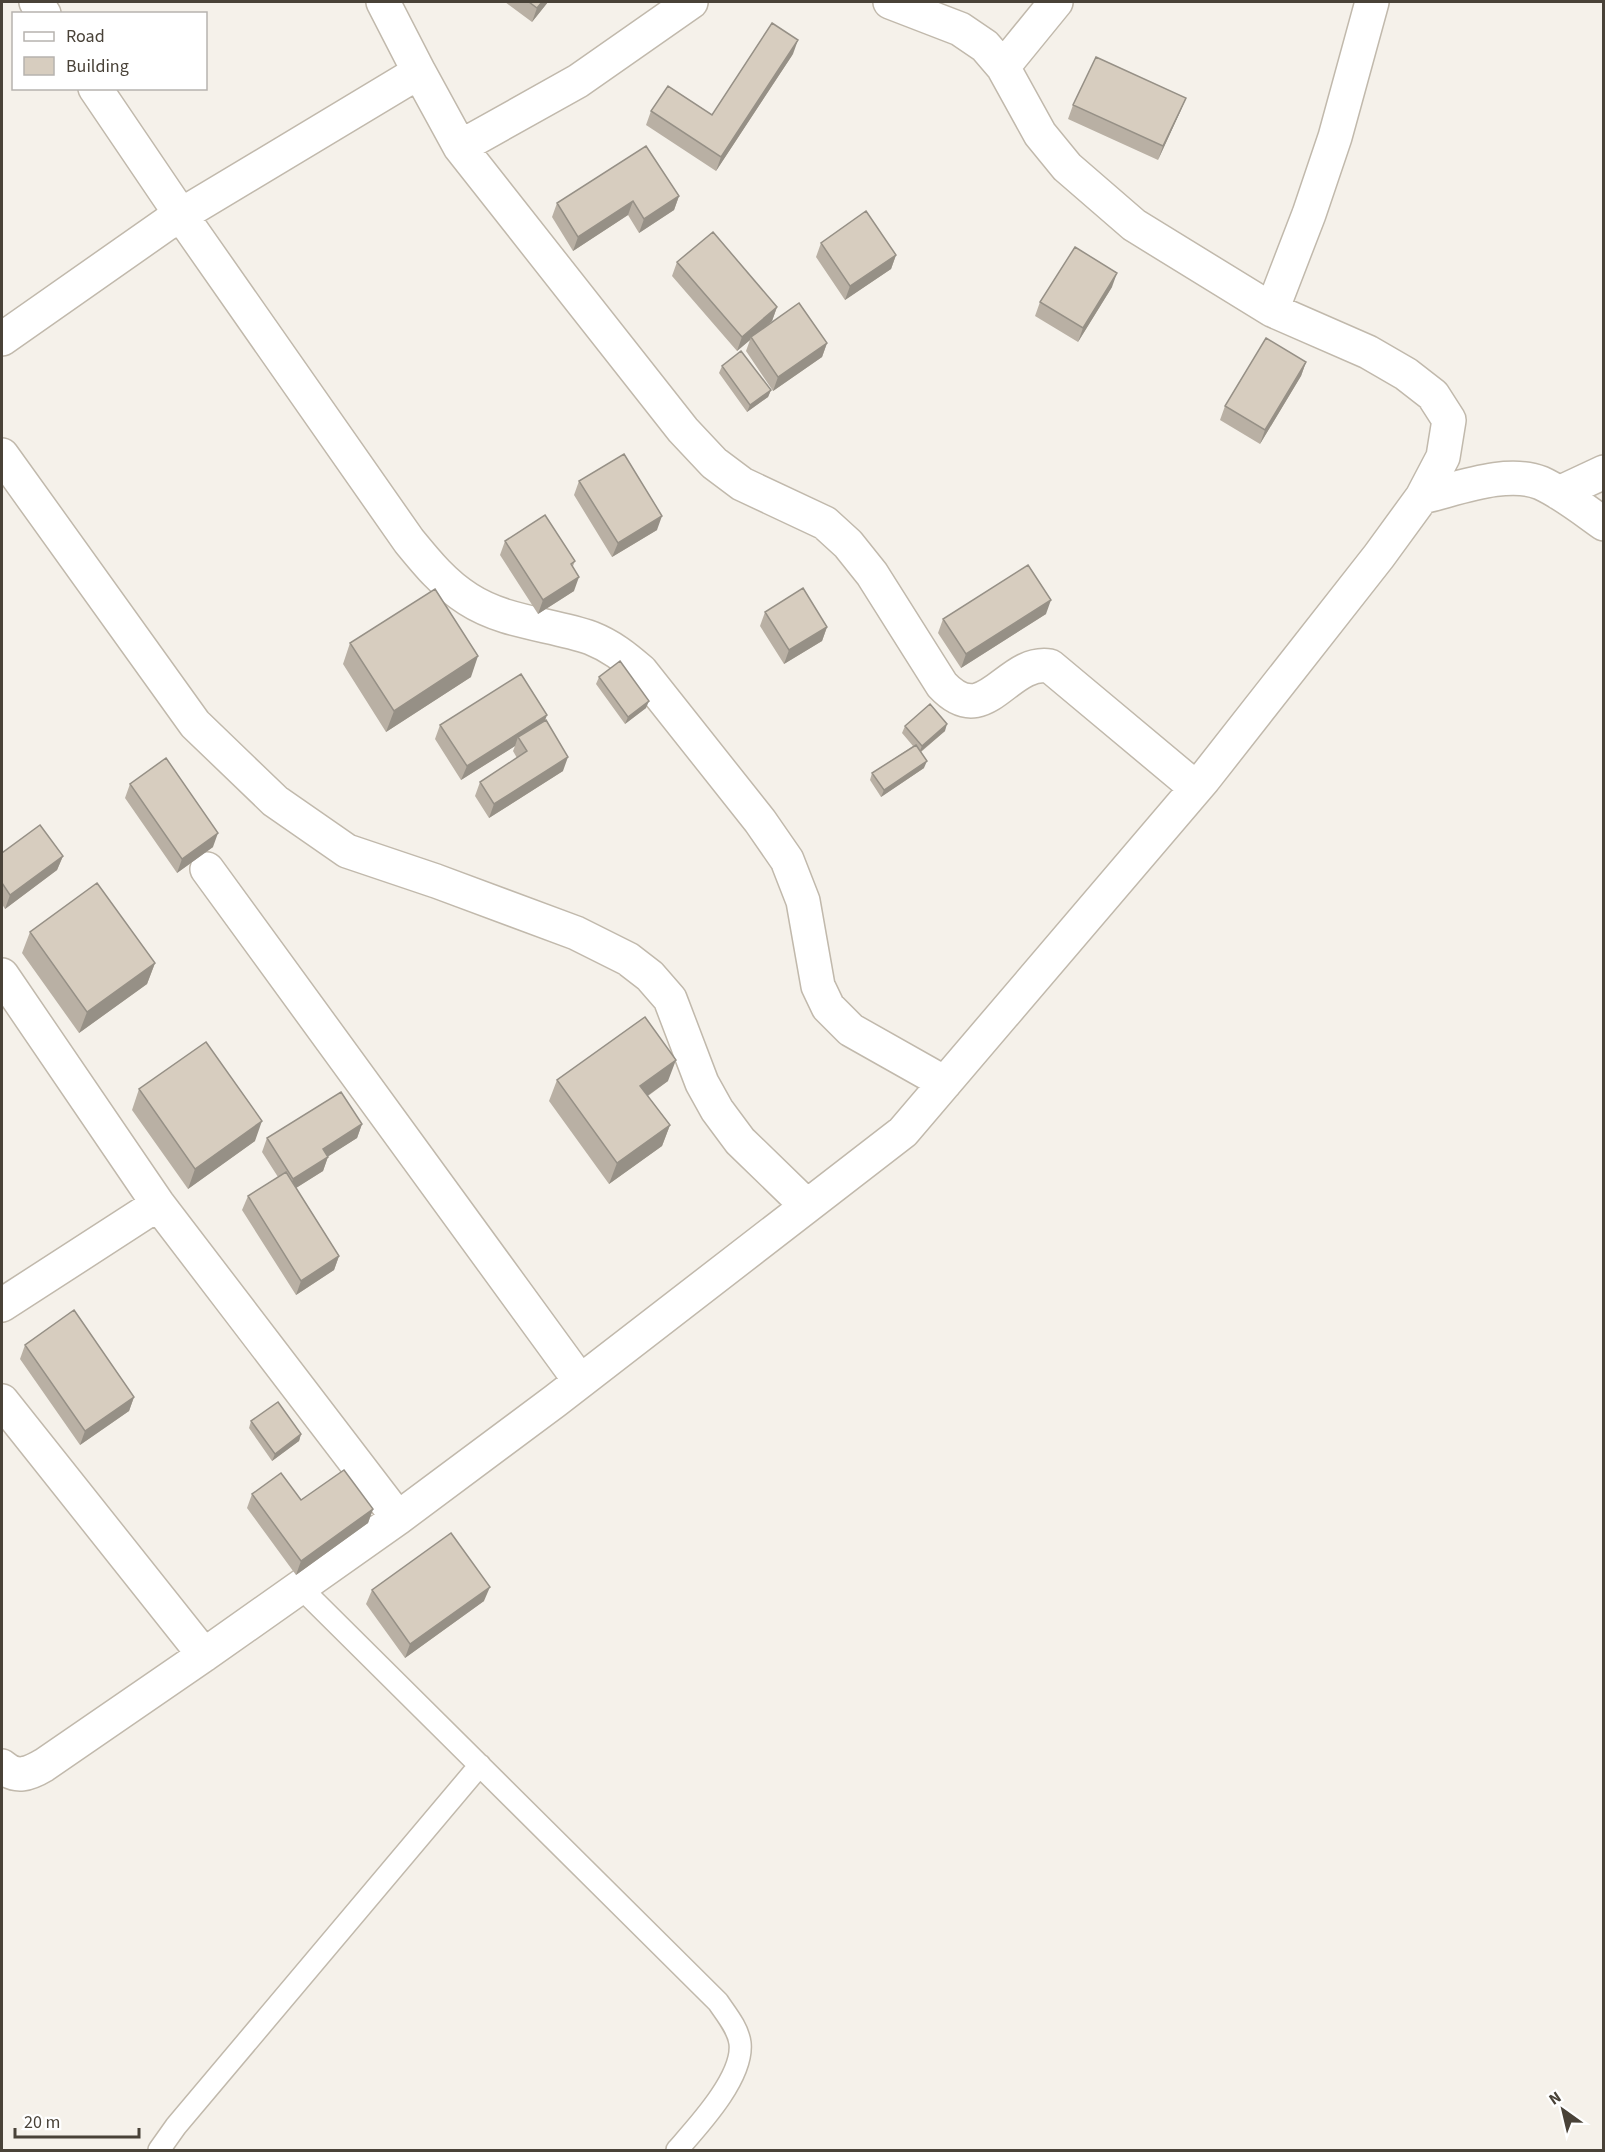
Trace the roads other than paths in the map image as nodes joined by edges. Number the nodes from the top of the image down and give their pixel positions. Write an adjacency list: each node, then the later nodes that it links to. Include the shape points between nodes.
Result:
1 (383, 2): 7 (street)
2 (691, 2): 9 (street, via 578,81)
3 (890, 2): 6 (street, via 960,30 985,46)
4 (1056, 2): 6 (street)
5 (1372, 2): 11 (street, via 1335,137)
6 (1003, 68): 11 (street, via 1040,134 1067,167 1100,197 1134,225)
7 (419, 72): 9 (street); 10 (street)
8 (96, 90): 10 (street)
9 (460, 147): 18 (street, via 683,430 714,463 742,484 825,523 848,544 953,696 964,702 976,701 992,695 1028,668 1050,666)
10 (181, 215): 12 (street); 21 (street, via 409,542 438,576 469,600 502,615 591,639 619,652 641,671 787,860 802,901 818,986 828,1007 851,1030)
11 (1272, 310): 16 (street, via 1368,352 1432,395 1449,420 1443,457)
12 (2, 339)
13 (2, 455): 23 (street, via 195,724 275,801 347,850 576,933 628,959 670,999 702,1083 717,1110 740,1141)
14 (1604, 472): 15 (street)
15 (1559, 493): 16 (street, via 1524,478 1506,478); 17 (street)
16 (1422, 497): 18 (street)
17 (1604, 524)
18 (1196, 789): 21 (street)
19 (207, 870): 25 (street)
20 (2, 975): 22 (street)
21 (945, 1083): 23 (street, via 903,1132)
22 (158, 1204): 24 (street); 27 (street)
23 (807, 1206): 25 (street)
24 (2, 1305)
25 (580, 1381): 27 (street)
26 (2, 1401): 29 (street)
27 (398, 1518): 28 (street)
28 (301, 1588): 29 (street); 31 (lane)
29 (204, 1655): 30 (street, via 44,1766 17,1775)
30 (2, 1766)
31 (480, 1766): 32 (lane); 33 (lane, via 718,2002 733,2025 740,2044 736,2069 724,2092)
32 (159, 2151)
33 (677, 2151)

